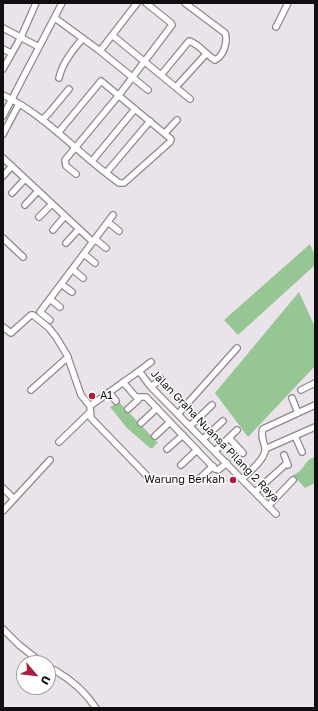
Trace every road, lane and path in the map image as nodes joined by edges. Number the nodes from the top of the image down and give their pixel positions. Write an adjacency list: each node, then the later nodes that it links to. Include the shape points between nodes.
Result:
1 (36, 3): 11 (street)
2 (62, 3): 7 (street)
3 (137, 3): 10 (street)
4 (146, 3): 18 (street, via 172,26)
5 (185, 3): 17 (street, via 225,33 226,42 219,58 215,60)
6 (288, 3): 8 (street)
7 (57, 19): 12 (street); 13 (street)
8 (276, 27)
9 (3, 28): 11 (street)
10 (112, 35): 15 (street); 18 (street)
11 (21, 37): 13 (street); 16 (street)
12 (82, 38): 15 (street); 21 (street, via 61,70)
13 (39, 47): 29 (street)
14 (3, 49): 16 (street)
15 (100, 51): 22 (street)
16 (11, 53): 19 (street)
17 (206, 54): 20 (street, via 194,42 189,41); 23 (street)
18 (145, 62): 20 (street); 22 (street)
19 (3, 69)
20 (161, 75): 23 (street)
21 (59, 78)
22 (132, 78): 25 (street); 26 (street)
23 (176, 87): 28 (street)
24 (68, 88): 32 (street)
25 (148, 90)
26 (119, 95): 30 (street); 35 (street, via 101,81); 38 (street)
27 (3, 96): 29 (street)
28 (190, 99)
29 (15, 102): 31 (street); 32 (street); 37 (street)
30 (135, 109): 34 (street); 40 (street)
31 (3, 116)
32 (42, 120): 35 (street)
33 (177, 120): 36 (street)
34 (150, 121): 36 (street); 42 (street)
35 (58, 133): 38 (street)
36 (165, 133): 42 (street, via 170,142 124,183 119,183)
37 (3, 134)
38 (76, 147): 40 (street); 43 (street, via 65,162)
39 (3, 158): 41 (street)
40 (92, 161): 42 (street)
41 (12, 166): 44 (street); 45 (street)
42 (106, 173)
43 (76, 174)
44 (3, 176)
45 (25, 179): 46 (street); 47 (street)
46 (38, 191): 48 (street); 49 (street)
47 (12, 193)
48 (52, 204): 51 (street); 52 (street)
49 (25, 205)
50 (113, 215): 53 (street)
51 (66, 216): 54 (street); 55 (street)
52 (39, 217)
53 (108, 222): 56 (street); 58 (street)
54 (79, 229): 58 (street); 59 (street)
55 (52, 230)
56 (119, 231)
57 (3, 238): 62 (street)
58 (94, 240): 60 (street); 61 (street)
59 (66, 243)
60 (106, 248)
61 (84, 254): 63 (street); 64 (street)
62 (23, 257)
63 (95, 263)
64 (72, 269): 65 (street); 66 (street)
65 (83, 278)
66 (61, 284): 67 (street); 68 (street)
67 (72, 292)
68 (50, 299): 69 (street); 70 (street, via 40,312)
69 (60, 307)
70 (45, 319): 71 (street, via 33,316 10,333); 73 (street)
71 (3, 327)
72 (237, 348): 92 (street)
73 (68, 357): 80 (street); 89 (street)
74 (151, 362): 75 (street)
75 (139, 371): 77 (street, Jalan Graha Nuansa Pilang 2 Raya); 79 (street, Jalan Graha Nuansa Pilang 2 Raya)
76 (161, 379): 79 (street)
77 (124, 382): 82 (street, Jalan Graha Nuansa Pilang 2 Raya); 83 (street, via 136,397)
78 (315, 384): 81 (street)
79 (152, 387): 92 (street, Jalan Graha Nuansa Pilang 2 Raya)
80 (31, 390)
81 (300, 390)
82 (109, 392): 85 (street); 89 (street, Jalan Graha Nuansa Pilang 2 Raya)
83 (139, 397): 88 (street, via 146,397); 90 (street)
84 (292, 398): 91 (street)
85 (116, 401)
86 (212, 405): 96 (street)
87 (315, 405): 91 (street)
88 (157, 408): 94 (street); 95 (street)
89 (90, 409): 104 (street, Jalan Graha Nuansa Pilang 2 Raya); 116 (street, via 91,418)
90 (128, 409)
91 (298, 413): 106 (street, via 263,429 261,438)
92 (178, 414): 96 (street, Jalan Graha Nuansa Pilang 2 Raya)
93 (223, 421): 103 (street)
94 (170, 422): 99 (street); 100 (street)
95 (142, 423)
96 (190, 426): 103 (street, Jalan Graha Nuansa Pilang 2 Raya)
97 (315, 427): 101 (street)
98 (237, 430): 102 (street)
99 (183, 435): 105 (street); 107 (street)
100 (155, 436)
101 (295, 436): 106 (street); 109 (street)
102 (229, 438): 108 (street); 110 (street)
103 (203, 439): 108 (street, Jalan Graha Nuansa Pilang 2 Raya)
104 (58, 442)
105 (167, 449)
106 (265, 449): 117 (street, via 264,457)
107 (197, 450): 114 (street); 115 (street)
108 (215, 451): 113 (street, Jalan Graha Nuansa Pilang 2 Raya)
109 (302, 452)
110 (243, 453)
111 (284, 455): 121 (street, via 287,464)
112 (50, 460): 122 (street)
113 (227, 463): 115 (street, via 218,470); 117 (street, Jalan Graha Nuansa Pilang 2 Raya)
114 (181, 464)
115 (213, 466): 118 (street)
116 (149, 478)
117 (242, 479): 121 (street, Jalan Graha Nuansa Pilang 2 Raya)
118 (198, 480)
119 (293, 480): 123 (street)
120 (3, 488): 122 (street)
121 (255, 492): 123 (street, Jalan Graha Nuansa Pilang 2 Raya)
122 (14, 499): 124 (street)
123 (268, 506): 125 (street, Jalan Graha Nuansa Pilang 2 Raya)
124 (3, 511)
125 (276, 514)
126 (3, 629): 127 (street)
127 (32, 655)
128 (56, 671): 129 (street, via 84,693)
129 (96, 708)

